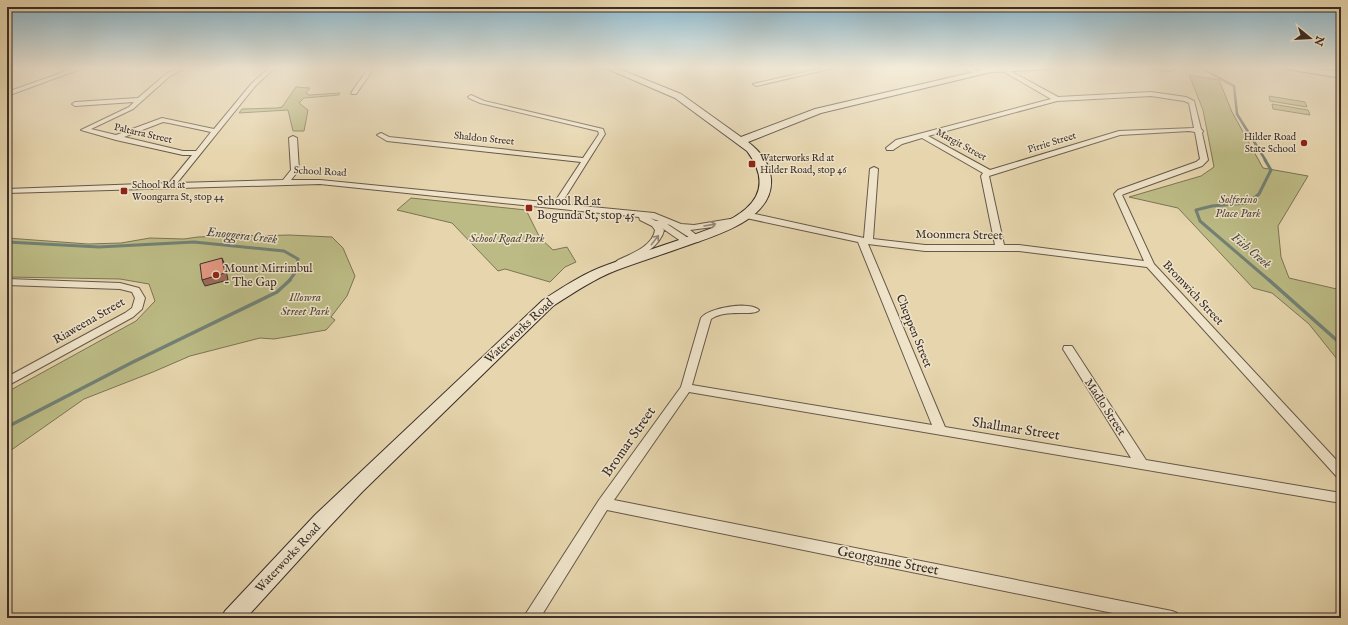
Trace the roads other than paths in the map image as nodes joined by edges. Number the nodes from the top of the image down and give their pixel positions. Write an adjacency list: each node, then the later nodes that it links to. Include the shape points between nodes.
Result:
1 (143, 96): 10 (street)
2 (244, 96): 12 (street)
3 (678, 96): 18 (main road, Waterworks Road)
4 (880, 96): 18 (main road, via 818,111)
5 (1052, 96): 9 (street)
6 (1110, 96): 9 (street, Bromwich Street)
7 (1166, 96): 13 (street, Bromwich Street, via 1192,102)
8 (470, 97): 21 (street, via 601,130 602,134)
9 (1057, 99): 15 (street)
10 (139, 100): 11 (street); 16 (street, Paltarra Street, via 124,112 84,130)
11 (75, 104)
12 (215, 131): 16 (street, via 162,120); 20 (street)
13 (1200, 131): 23 (street, Pirrie Street, via 1189,129 1119,133); 35 (street, Bromwich Street, via 1205,157 1202,162 1118,194)
14 (381, 135): 21 (street, Shaldon Street, via 387,139)
15 (923, 136): 19 (street, via 899,142); 23 (street, Margit Street)
16 (116, 138): 20 (street, Paltarra Street, via 183,153)
17 (292, 138): 24 (street, via 295,170)
18 (740, 141): 30 (main road, Waterworks Road, via 758,158 766,176 766,185 758,205)
19 (890, 148)
20 (198, 153): 25 (street)
21 (585, 160): 27 (street)
22 (874, 169): 33 (street)
23 (989, 172): 34 (street, via 985,176)
24 (285, 182): 25 (street, School Road); 27 (street, School Road, via 320,182)
25 (171, 186): 26 (street, School Road)
26 (7, 191)
27 (556, 206): 28 (street, School Road)
28 (630, 214): 29 (street, School Road); 31 (street, School Road, via 656,216)
29 (643, 218): 32 (street, School Road); 36 (street, one-way to 29, via 650,246 656,240 659,233 657,227)
30 (742, 218): 31 (street, one-way to 30, via 694,228); 32 (main road, Waterworks Road, via 725,228); 33 (street, Moonmera Street)
31 (681, 227): 32 (street, School Road)
32 (693, 240): 36 (main road, Waterworks Road)
33 (865, 240): 34 (street, Moonmera Street, via 925,248); 42 (street, Cheppen Street)
34 (1000, 248): 35 (street, Moonmera Street, via 1019,248)
35 (1150, 265): 44 (street, Bromwich Street)
36 (610, 268): 47 (main road, Waterworks Road, via 548,303 350,492)
37 (7, 282): 40 (street, Riaweena Street, via 120,286 136,290 140,298 137,309 129,315)
38 (754, 310): 41 (street, Bromar Street, via 722,310 706,318)
39 (1068, 349): 43 (street, Madlo Street)
40 (7, 382)
41 (686, 388): 42 (street, Shallmar Street); 46 (street, Bromar Street)
42 (941, 432): 43 (street, Shallmar Street)
43 (1142, 465): 45 (street, Shallmar Street)
44 (1341, 473)
45 (1341, 498)
46 (604, 504): 48 (street, Bromar Street); 49 (street, Georganne Street)
47 (232, 618)
48 (531, 618)
49 (1172, 618)

